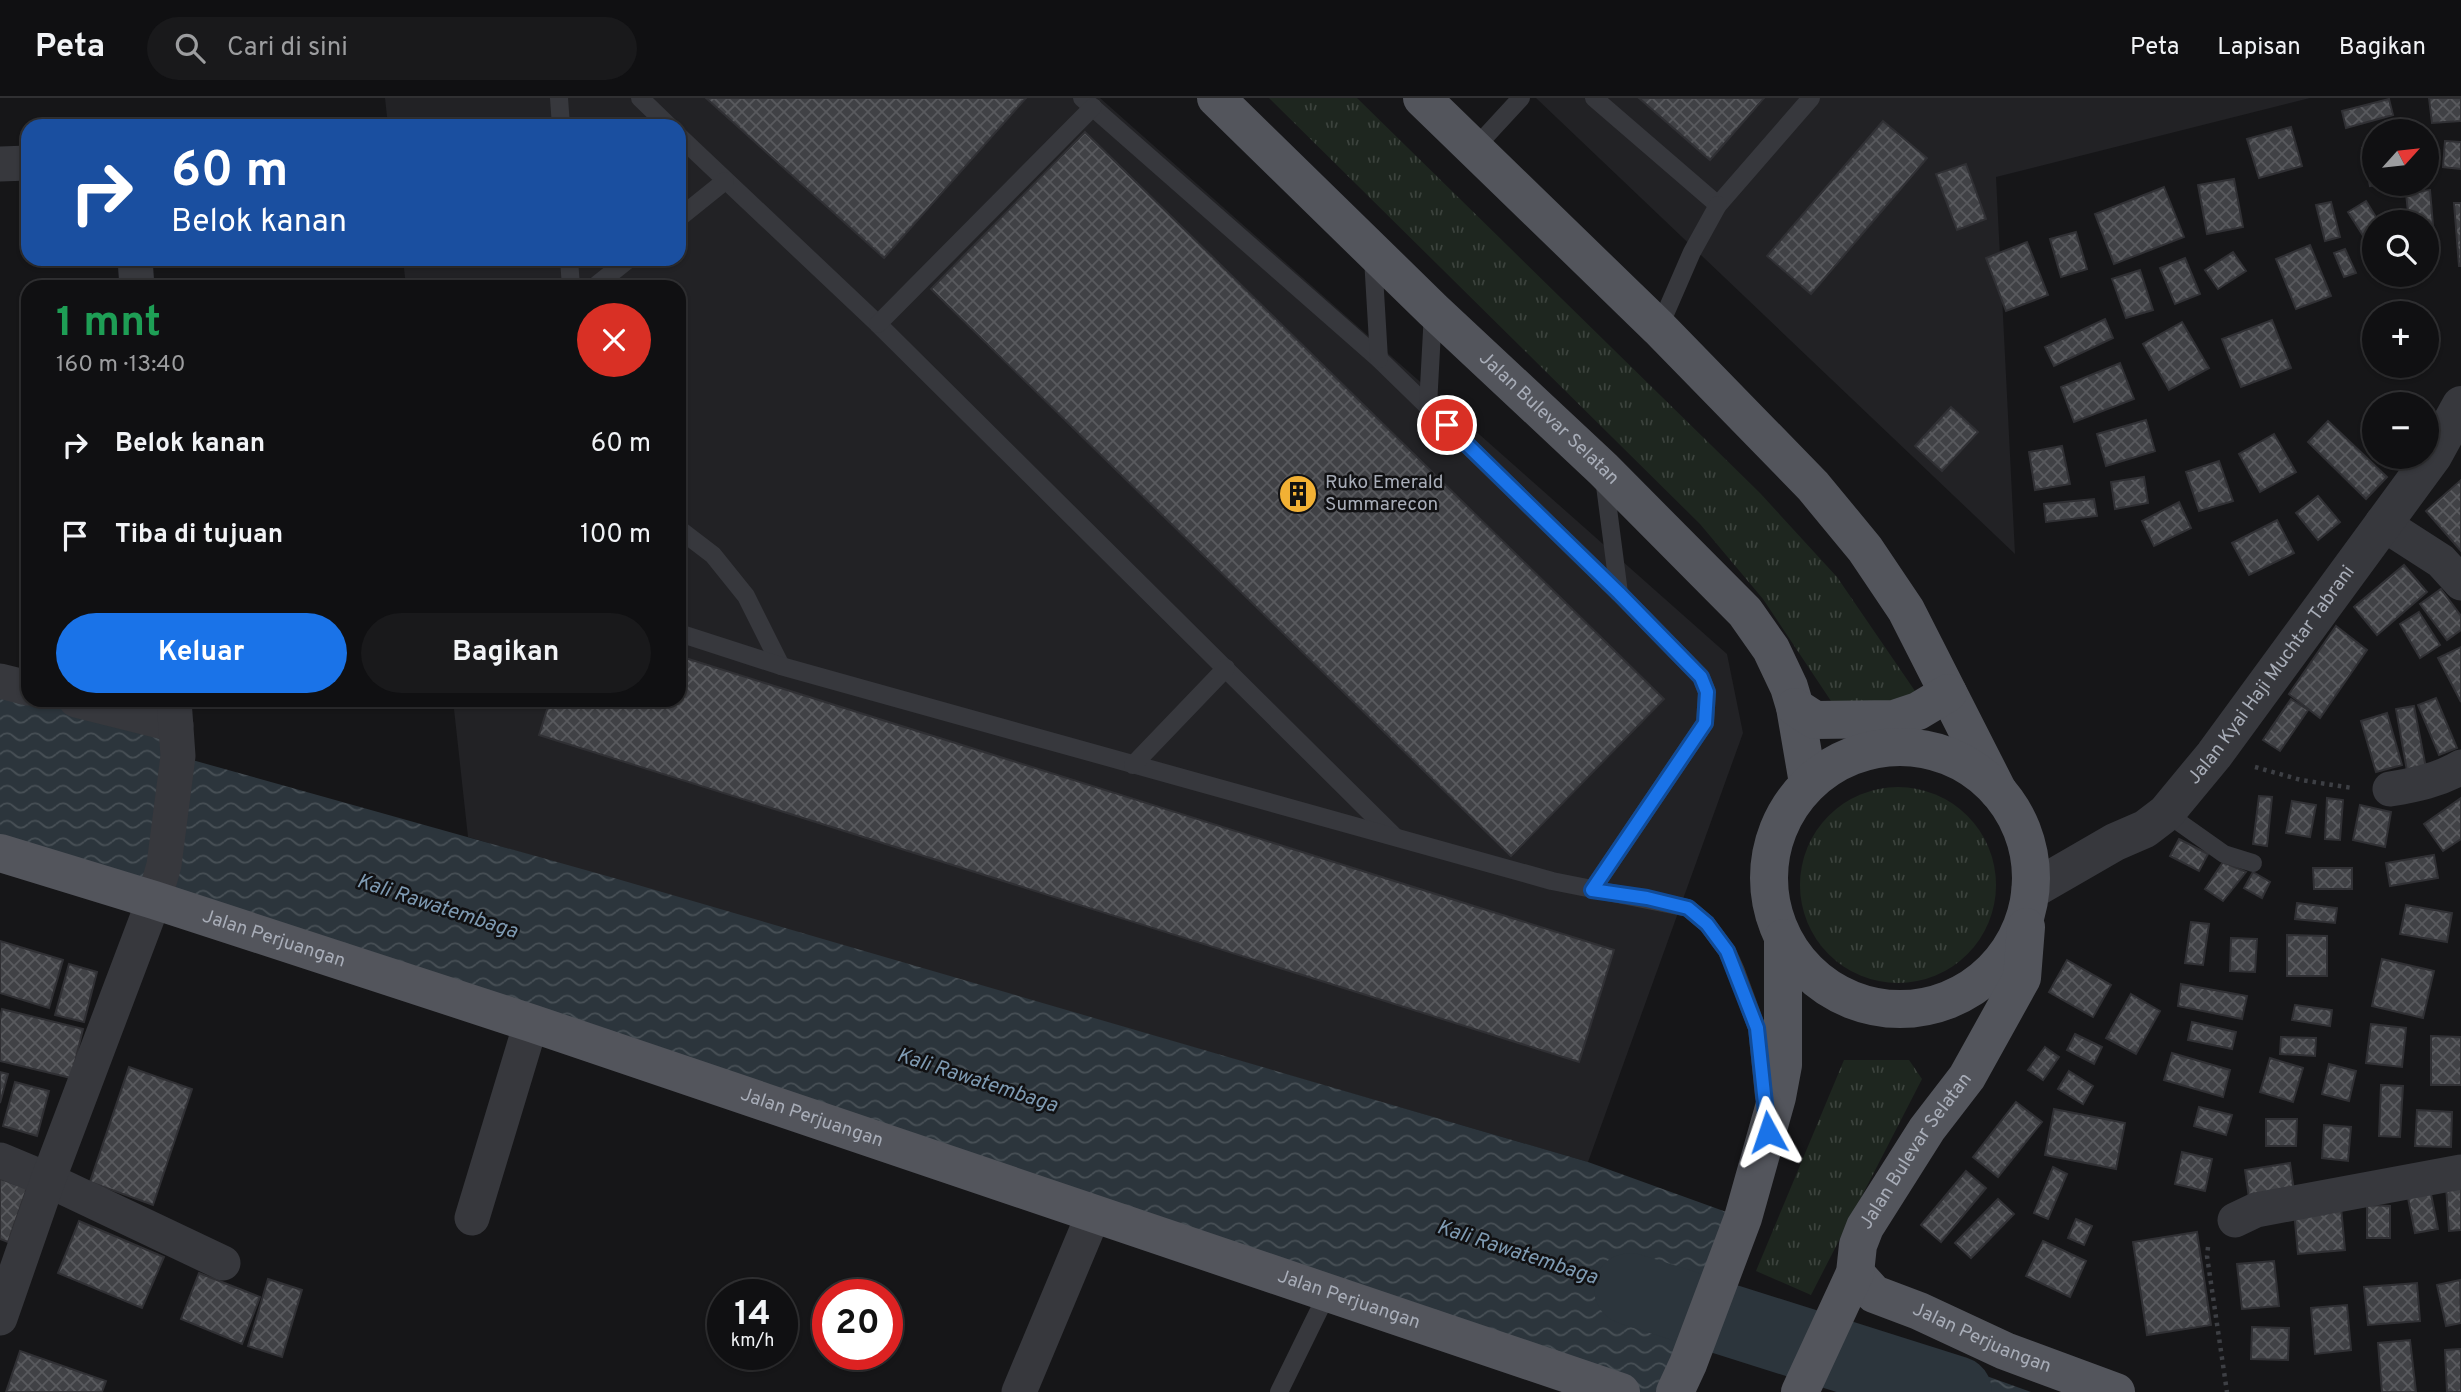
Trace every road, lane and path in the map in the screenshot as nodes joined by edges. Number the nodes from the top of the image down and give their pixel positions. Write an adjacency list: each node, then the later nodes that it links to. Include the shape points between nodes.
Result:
1 (559, 98): 9 (lane)
2 (640, 98): 10 (lane)
3 (1216, 98): 18 (main road, Jalan Bulevar Selatan)
4 (1422, 98): 12 (main road)
5 (1521, 98): 12 (lane)
6 (1594, 98): 16 (lane)
7 (1811, 98): 16 (lane)
8 (1088, 103): 22 (lane); 24 (lane)
9 (560, 119)
10 (662, 119)
11 (686, 143): 15 (lane)
12 (1473, 150): 23 (main road)
13 (21, 163): 14 (street)
14 (0, 164)
15 (725, 181): 17 (lane); 22 (lane)
16 (1718, 205): 23 (lane)
17 (686, 212)
18 (1372, 250): 21 (main road, Jalan Bulevar Selatan); 24 (lane)
19 (620, 266): 20 (lane)
20 (603, 280)
21 (1433, 310): 26 (lane); 27 (main road, Jalan Bulevar Selatan)
22 (878, 324): 34 (lane)
23 (1659, 328): 37 (main road, via 1813,486 1865,548 1906,610)
24 (1379, 359): 26 (lane)
25 (2461, 405): 28 (street, Jalan Kyai Haji Muchtar Tabrani, via 2433,456)
26 (1428, 407): 31 (lane)
27 (1603, 469): 31 (lane); 39 (main road, Jalan Bulevar Selatan, via 1745,612 1771,649)
28 (2382, 523): 30 (street, via 2441,561); 41 (street, Jalan Kyai Haji Muchtar Tabrani)
29 (686, 534): 33 (lane, via 713,555 746,596)
30 (2461, 583)
31 (1619, 593): 52 (lane, via 1701,677 1707,710 1697,736)
32 (686, 635): 33 (lane)
33 (781, 666): 42 (lane)
34 (1226, 668): 42 (lane); 48 (lane)
35 (0, 681): 36 (street)
36 (21, 686)
37 (1948, 693): 39 (main road, via 1895,719 1815,720); 46 (main road)
38 (102, 707): 40 (street)
39 (1795, 707): 44 (main road, Jalan Bulevar Selatan)
40 (176, 727): 51 (street)
41 (2214, 755): 45 (path, via 2301,780 2343,788); 47 (street, Jalan Kyai Haji Muchtar Tabrani)
42 (1133, 765): 48 (lane)
43 (2461, 767): 45 (street, via 2418,785)
44 (1808, 783): 46 (main road, via 1864,751 1907,747 1949,757); 54 (main road, via 1784,815 1771,853 1769,882)
45 (2390, 789)
46 (1998, 791): 53 (main road, Jalan Bulevar Selatan, via 2025,840)
47 (2166, 813): 50 (lane, via 2224,854); 53 (street, Jalan Kyai Haji Muchtar Tabrani, via 2145,829 2115,842)
48 (1396, 838): 52 (lane)
49 (0, 853): 51 (main road, Jalan Perjuangan)
50 (2253, 863)
51 (159, 882): 55 (main road, Jalan Perjuangan); 59 (street)
52 (1592, 890): 56 (lane, via 1688,908 1727,951 1757,1028)
53 (2028, 903): 54 (main road, via 2017,938 1996,968 1971,989 1925,1008 1901,1010 1852,1001 1811,974); 64 (main road, Jalan Bulevar Selatan, via 2022,978 1967,1077 1865,1227)
54 (1783, 938): 56 (main road, via 1783,1065)
55 (531, 1023): 60 (main road, Jalan Perjuangan); 61 (street)
56 (1768, 1132): 67 (main road, via 1734,1239)
57 (0, 1160): 59 (street)
58 (2461, 1172): 62 (street, via 2256,1210)
59 (48, 1180): 63 (street); 66 (street)
60 (1094, 1213): 65 (main road, Jalan Perjuangan); 69 (street)
61 (472, 1218)
62 (2235, 1220): 74 (path, via 2212,1228 2207,1256)
63 (223, 1263)
64 (1847, 1289): 72 (main road, Jalan Bulevar Selatan); 73 (main road, Jalan Perjuangan, via 1919,1311 2005,1351)
65 (1328, 1292): 68 (main road, Jalan Perjuangan); 70 (lane)
66 (0, 1318)
67 (1681, 1378)
68 (1561, 1382): 71 (main road, Jalan Perjuangan)
69 (1019, 1392)
70 (1279, 1392)
71 (1621, 1392)
72 (1800, 1392)
73 (2116, 1392)
74 (2227, 1392)

